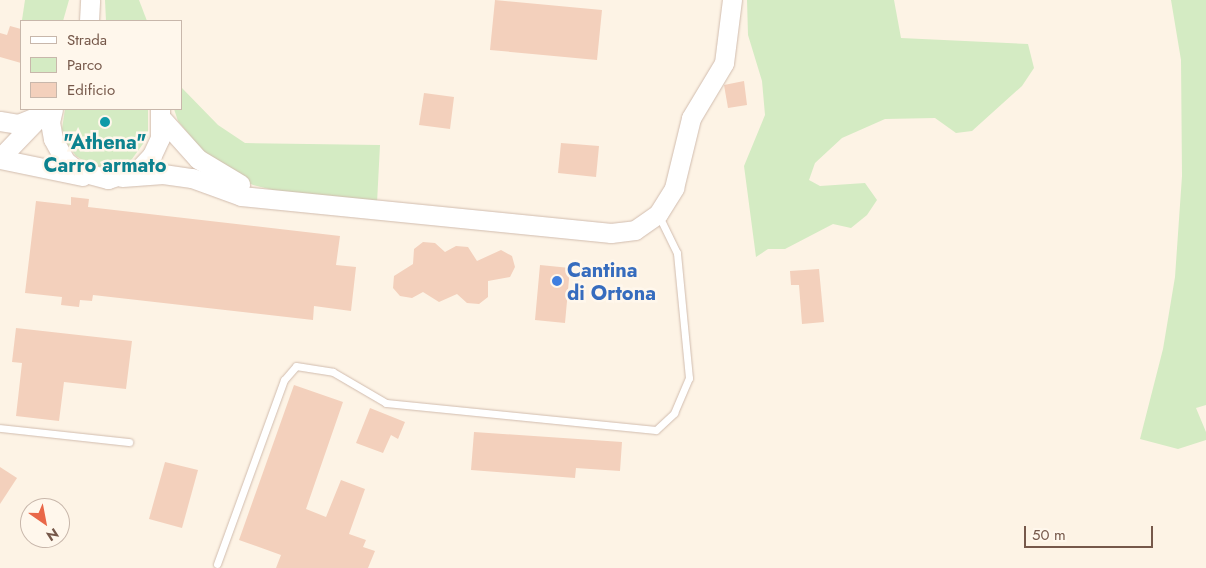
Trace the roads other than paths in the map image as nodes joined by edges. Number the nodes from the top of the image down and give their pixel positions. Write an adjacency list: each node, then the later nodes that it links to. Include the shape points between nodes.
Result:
1 (732, 0): 11 (main road, via 724,63 691,118 674,188)
2 (47, 111): 4 (main road, via 18,124); 5 (main road); 8 (main road, via 60,154 71,166)
3 (161, 114): 9 (main road, via 160,138 152,155 139,168); 10 (main road, via 189,150 215,172)
4 (0, 121)
5 (0, 158): 6 (main road)
6 (31, 167): 7 (main road); 8 (main road)
7 (0, 177)
8 (94, 177): 9 (main road)
9 (122, 177): 10 (main road, via 163,174 192,178 241,196)
10 (278, 199): 11 (main road, via 611,233 635,230)
11 (658, 214): 14 (lane, via 677,253 690,378 674,413 656,430 386,403 333,372 296,366 284,380)
12 (0, 428): 13 (lane)
13 (129, 442)
14 (217, 564)

